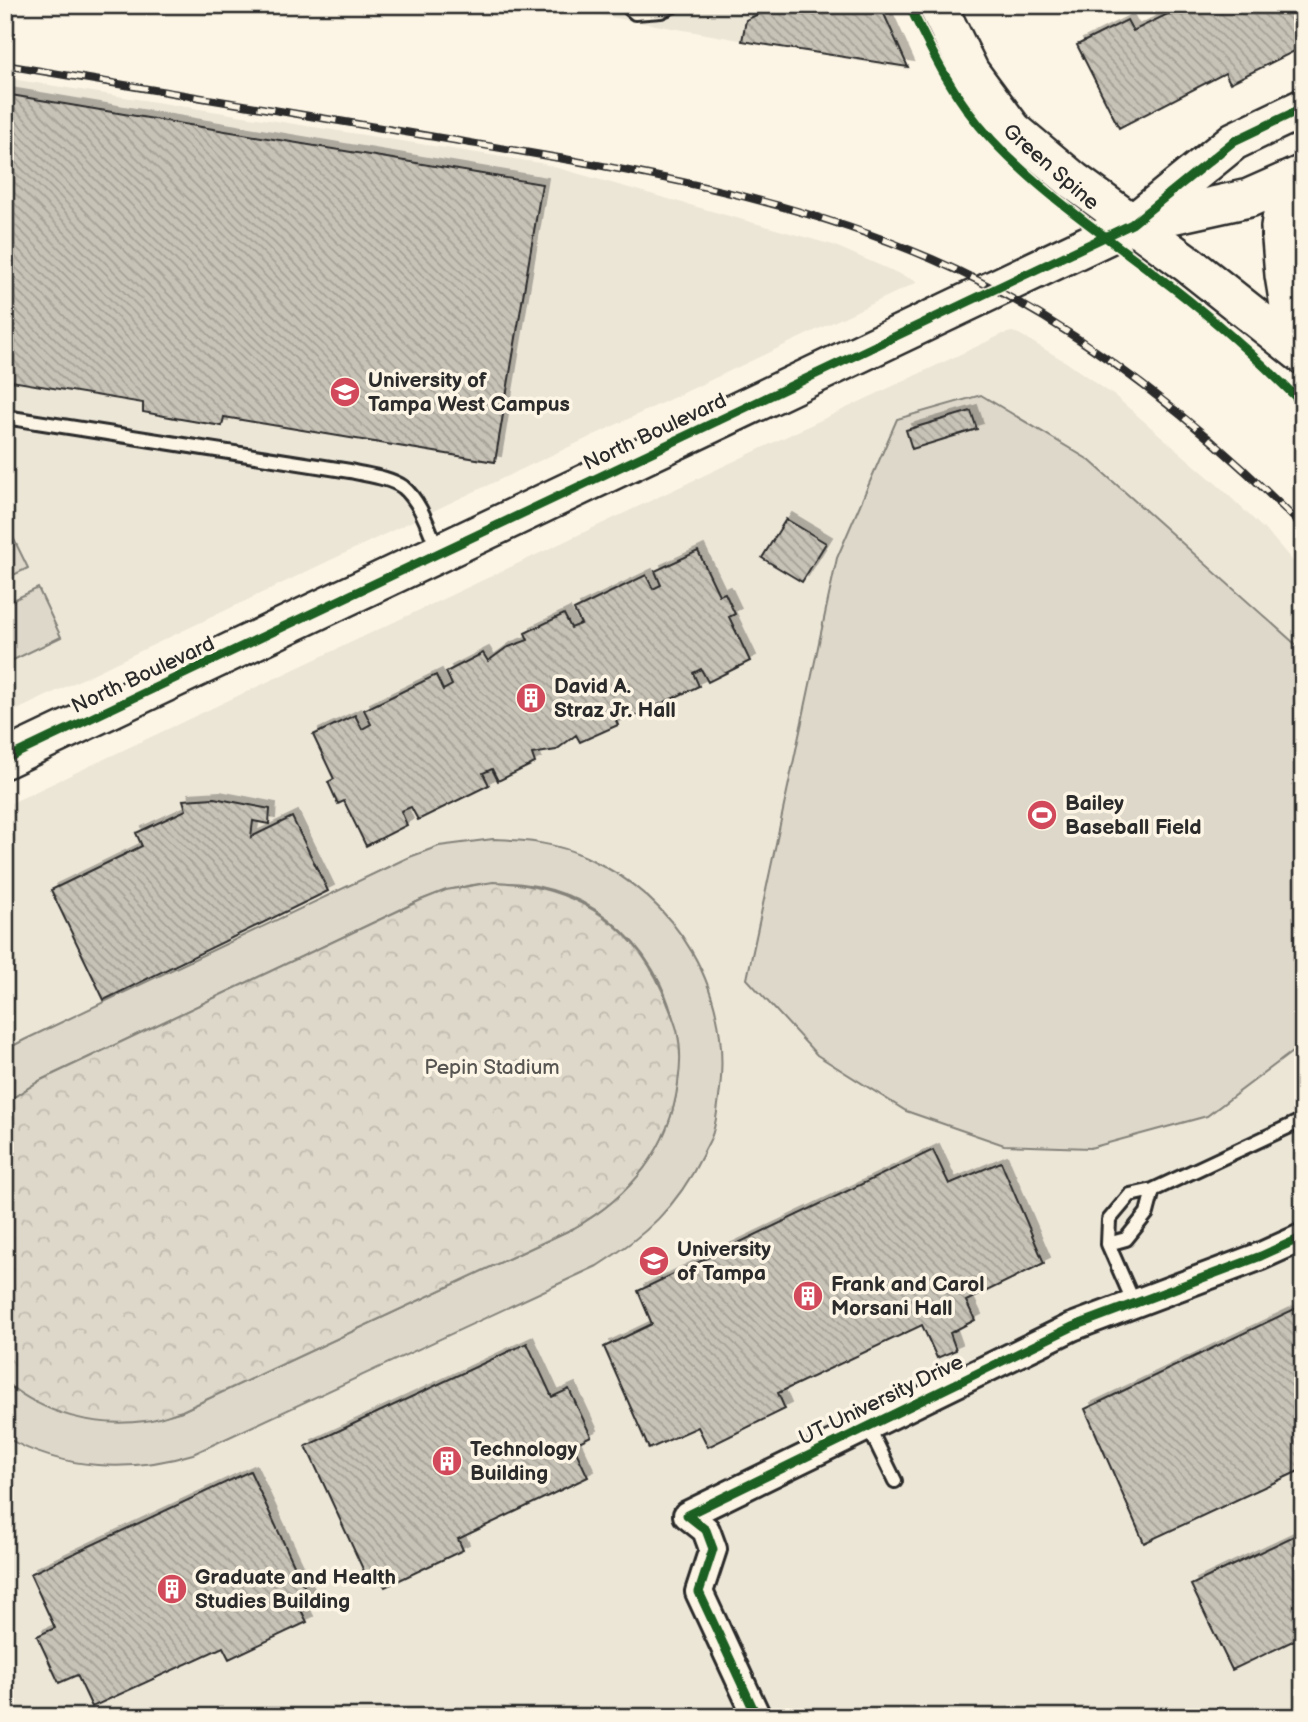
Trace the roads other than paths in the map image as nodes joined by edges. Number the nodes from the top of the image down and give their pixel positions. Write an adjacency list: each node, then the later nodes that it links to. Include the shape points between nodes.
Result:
1 (626, 5): 2 (lane, via 635,13)
2 (674, 5)
3 (937, 5): 6 (street, via 970,72 1013,130)
4 (1303, 108): 6 (street, North Boulevard, via 1234,141)
5 (1295, 178): 6 (street, North Boulevard, via 1249,198); 7 (street, via 1280,227)
6 (1132, 224): 7 (street); 9 (street, North Boulevard)
7 (1299, 352)
8 (5, 417): 9 (lane, via 384,479 402,486 415,500)
9 (439, 553): 10 (street, North Boulevard)
10 (5, 760)
11 (1303, 1120): 12 (lane)
12 (1153, 1190): 14 (lane, via 1147,1213 1126,1239); 14 (lane, via 1130,1195 1109,1220)
13 (1303, 1237): 15 (street, UT University Drive)
14 (1108, 1244): 15 (lane)
15 (1134, 1303): 16 (street, UT University Drive, via 1072,1327)
16 (868, 1425): 17 (lane); 18 (street, UT University Drive, via 687,1516 706,1530 713,1549 699,1592)
17 (895, 1480)
18 (757, 1717)

